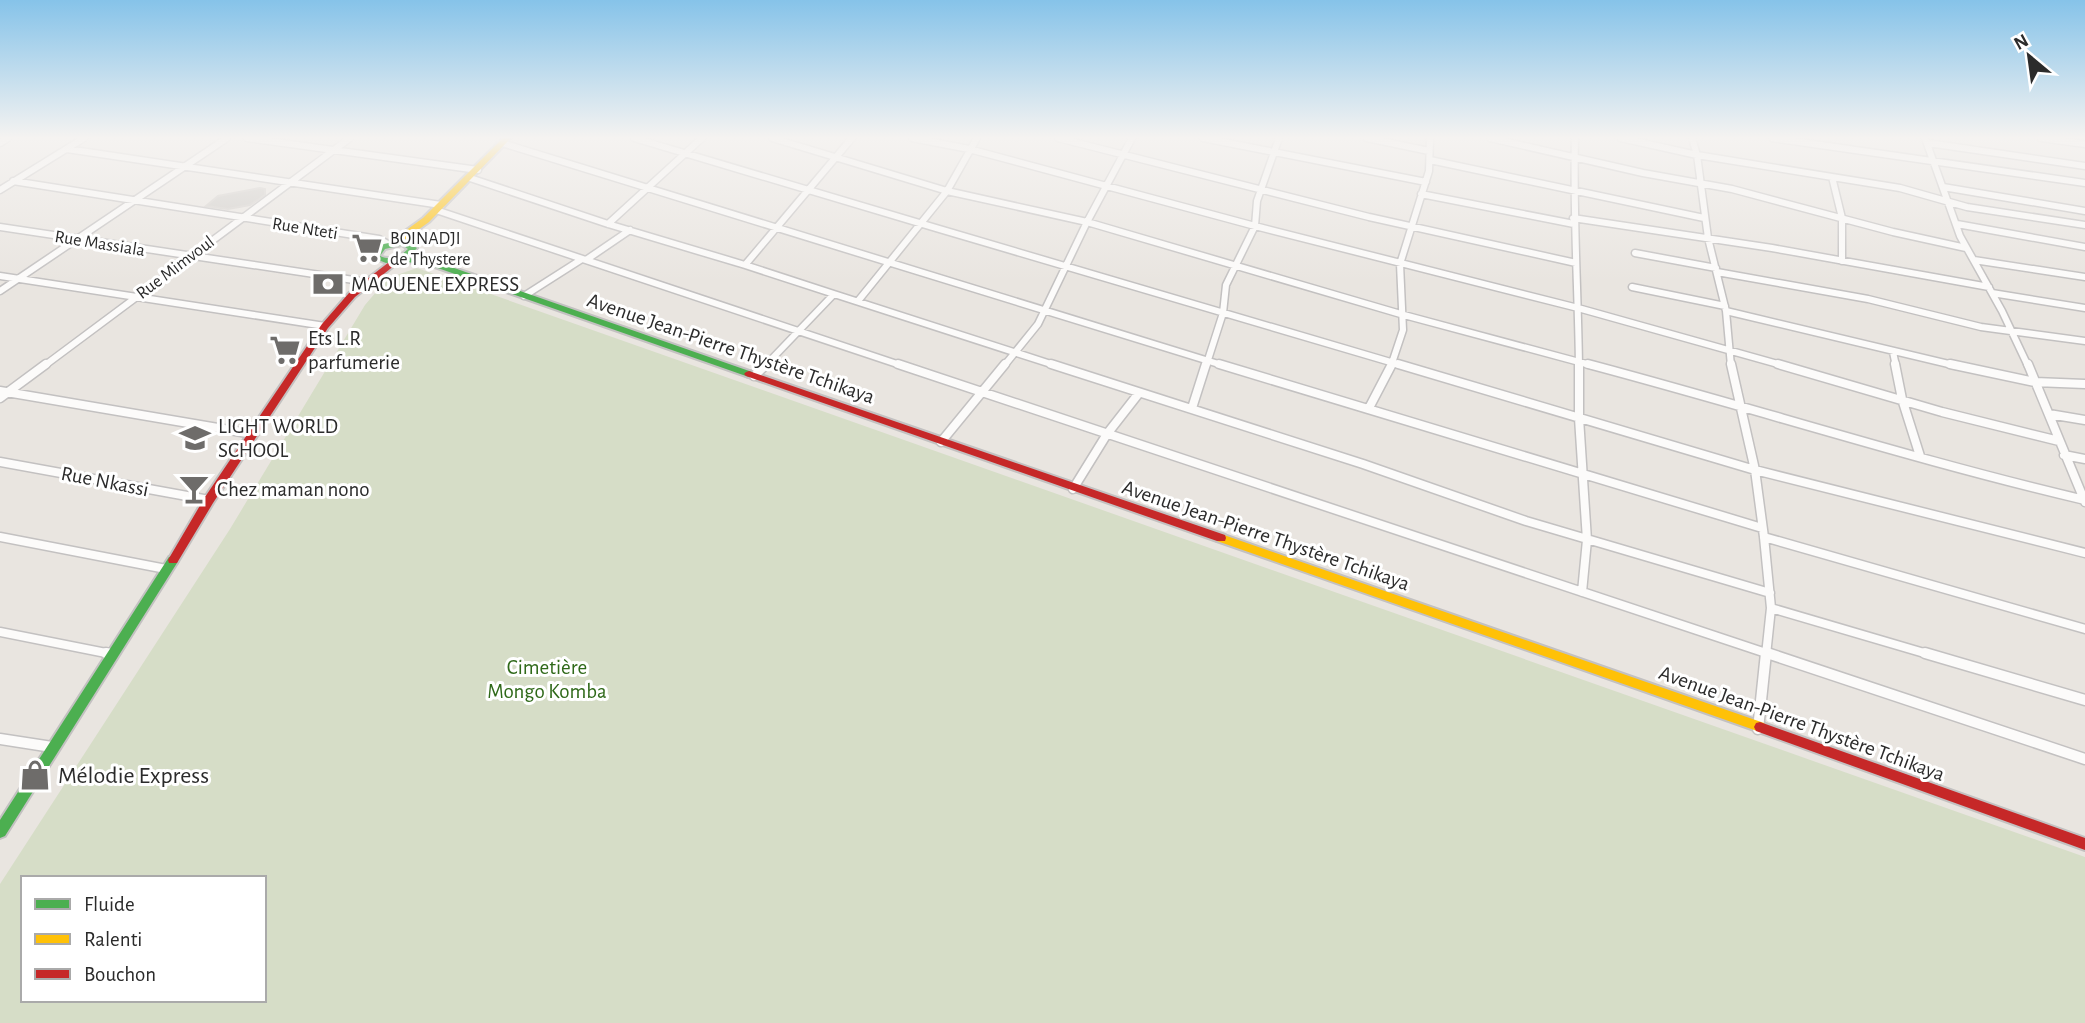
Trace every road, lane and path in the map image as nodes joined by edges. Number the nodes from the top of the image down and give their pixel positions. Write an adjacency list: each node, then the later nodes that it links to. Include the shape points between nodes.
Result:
1 (45, 186): 31 (street, Rue Nteti)
2 (156, 186): 31 (street)
3 (284, 186): 35 (street, Rue Mimvoul)
4 (305, 186): 33 (street)
5 (462, 186): 33 (main road)
6 (505, 186): 41 (street)
7 (642, 186): 25 (street)
8 (652, 186): 25 (street)
9 (795, 186): 26 (street)
10 (813, 186): 26 (street)
11 (930, 186): 29 (street)
12 (950, 186): 29 (street)
13 (1103, 186): 23 (street)
14 (1244, 186): 27 (street)
15 (1263, 186): 27 (street)
16 (1424, 186): 30 (street)
17 (1554, 186): 28 (street)
18 (1574, 186): 28 (street)
19 (1701, 186): 36 (street)
20 (1712, 186): 37 (street)
21 (1834, 186): 37 (street)
22 (1878, 186): 32 (street)
23 (1108, 187): 40 (street); 46 (street)
24 (1943, 187): 32 (street); 34 (street)
25 (649, 188): 41 (street); 45 (street)
26 (809, 190): 43 (street); 45 (street)
27 (1261, 190): 46 (street); 47 (street)
28 (1574, 190): 36 (street); 39 (street)
29 (947, 191): 40 (street); 43 (street)
30 (1421, 194): 39 (street); 47 (street)
31 (136, 199): 35 (street, Rue Nteti); 51 (street)
32 (1947, 199): 42 (street); 44 (street)
33 (439, 207): 38 (main road); 60 (street)
34 (2085, 211)
35 (240, 218): 52 (street, Rue Nteti); 57 (street, Rue Mimvoul)
36 (1704, 218): 50 (street)
37 (1842, 218): 55 (street); 63 (street)
38 (426, 220): 52 (main road); 53 (main road)
39 (1573, 221): 50 (street); 64 (street)
40 (1087, 222): 68 (street); 69 (street)
41 (608, 224): 49 (street)
42 (1957, 224): 54 (street); 55 (street)
43 (918, 225): 62 (street); 68 (street)
44 (2085, 225)
45 (778, 226): 62 (street); 67 (street)
46 (1255, 226): 66 (street); 69 (street)
47 (1410, 226): 64 (street); 66 (street)
48 (0, 227): 51 (street, Rue Massiala)
49 (630, 230): 60 (street); 67 (street)
50 (1708, 238): 63 (street); 70 (street)
51 (78, 240): 57 (street, Rue Massiala); 73 (street)
52 (391, 244): 53 (main road); 58 (main road)
53 (411, 247): 59 (main road); 65 (main road, Avenue Jean-Pierre Thystère Tchikaya)
54 (2085, 247)
55 (1966, 248): 61 (street)
56 (1635, 253): 70 (street)
57 (190, 256): 74 (street, Rue Massiala); 80 (street, Rue Mimvoul)
58 (375, 257): 59 (main road, Avenue Jean-Pierre Thystère Tchikaya); 74 (main road)
59 (398, 260): 65 (main road, Avenue Jean-Pierre Thystère Tchikaya); 74 (main road)
60 (584, 260): 79 (street); 90 (street)
61 (1975, 260): 72 (street); 76 (street)
62 (892, 261): 81 (street); 85 (street)
63 (1842, 261): 76 (street)
64 (1576, 263): 82 (street)
65 (434, 264): 79 (main road, Avenue Jean-Pierre Thystère Tchikaya)
66 (1400, 264): 82 (street); 87 (street)
67 (746, 265): 78 (street)
68 (1065, 265): 85 (street); 86 (street)
69 (1236, 266): 86 (street, via 1226,285); 87 (street)
70 (1716, 270): 83 (street); 89 (street, via 1868,299 1981,327)
71 (0, 276): 73 (street)
72 (2085, 277)
73 (17, 279): 77 (street); 80 (street)
74 (368, 281): 88 (main road)
75 (1632, 287): 83 (street)
76 (1991, 290): 84 (street); 89 (street)
77 (0, 291)
78 (834, 294): 81 (street); 90 (street)
79 (524, 296): 98 (main road, Avenue Jean-Pierre Thystère Tchikaya)
80 (136, 297): 88 (street); 101 (street, Rue Mimvoul)
81 (858, 301): 94 (street)
82 (1578, 308): 92 (street); 97 (street)
83 (1725, 308): 92 (street); 93 (street)
84 (2085, 308)
85 (1046, 311): 94 (street); 95 (street)
86 (1223, 313): 95 (street); 96 (street)
87 (1404, 315): 96 (street, via 1404,331); 97 (street)
88 (325, 326): 112 (main road)
89 (2010, 329): 91 (street); 99 (street)
90 (802, 330): 98 (street); 102 (street)
91 (2085, 341)
92 (1730, 350): 105 (street); 106 (street)
93 (1893, 352): 99 (street); 105 (street)
94 (1015, 354): 102 (street); 103 (street)
95 (1208, 361): 107 (street); 108 (street)
96 (1391, 362): 108 (street); 110 (street)
97 (1579, 362): 106 (street); 110 (street)
98 (754, 376): 115 (main road, Avenue Jean-Pierre Thystère Tchikaya)
99 (2035, 382): 100 (street); 109 (street)
100 (2085, 384)
101 (4, 391): 104 (street, Rue Mimvoul); 112 (street)
102 (982, 392): 113 (street); 115 (street)
103 (1139, 393): 107 (street); 113 (street)
104 (0, 398)
105 (1902, 399): 114 (street); 117 (street)
106 (1739, 404): 117 (street); 120 (street)
107 (1192, 408): 127 (street)
108 (1369, 408): 121 (street)
109 (2049, 414): 111 (street); 114 (street)
110 (1580, 418): 120 (street); 121 (street)
111 (2085, 420)
112 (253, 434): 123 (main road)
113 (1107, 434): 122 (street); 130 (street)
114 (2059, 441): 116 (street)
115 (941, 442): 122 (main road, Avenue Jean-Pierre Thystère Tchikaya)
116 (2064, 455): 118 (street); 124 (street)
117 (1920, 456): 124 (street)
118 (2085, 459)
119 (0, 462): 123 (street, Rue Nkassi)
120 (1755, 470): 125 (street); 128 (street)
121 (1583, 475): 125 (street); 127 (street)
122 (1073, 489): 138 (main road, Avenue Jean-Pierre Thystère Tchikaya, via 1575,661)
123 (209, 500): 129 (main road)
124 (2085, 500)
125 (1763, 533): 131 (street); 133 (street)
126 (0, 537): 129 (street)
127 (1587, 540): 130 (street); 131 (street)
128 (2085, 554)
129 (166, 569): 135 (main road)
130 (1582, 592): 136 (street)
131 (1770, 593): 132 (street)
132 (1771, 608): 136 (street); 137 (street)
133 (2085, 629)
134 (0, 632): 135 (street)
135 (111, 654): 140 (main road)
136 (1768, 654): 138 (street); 141 (street)
137 (2085, 700)
138 (1758, 729): 143 (main road, Avenue Jean-Pierre Thystère Tchikaya)
139 (0, 740): 140 (street)
140 (53, 747): 142 (main road)
141 (2085, 759)
142 (0, 832)
143 (2085, 844)

